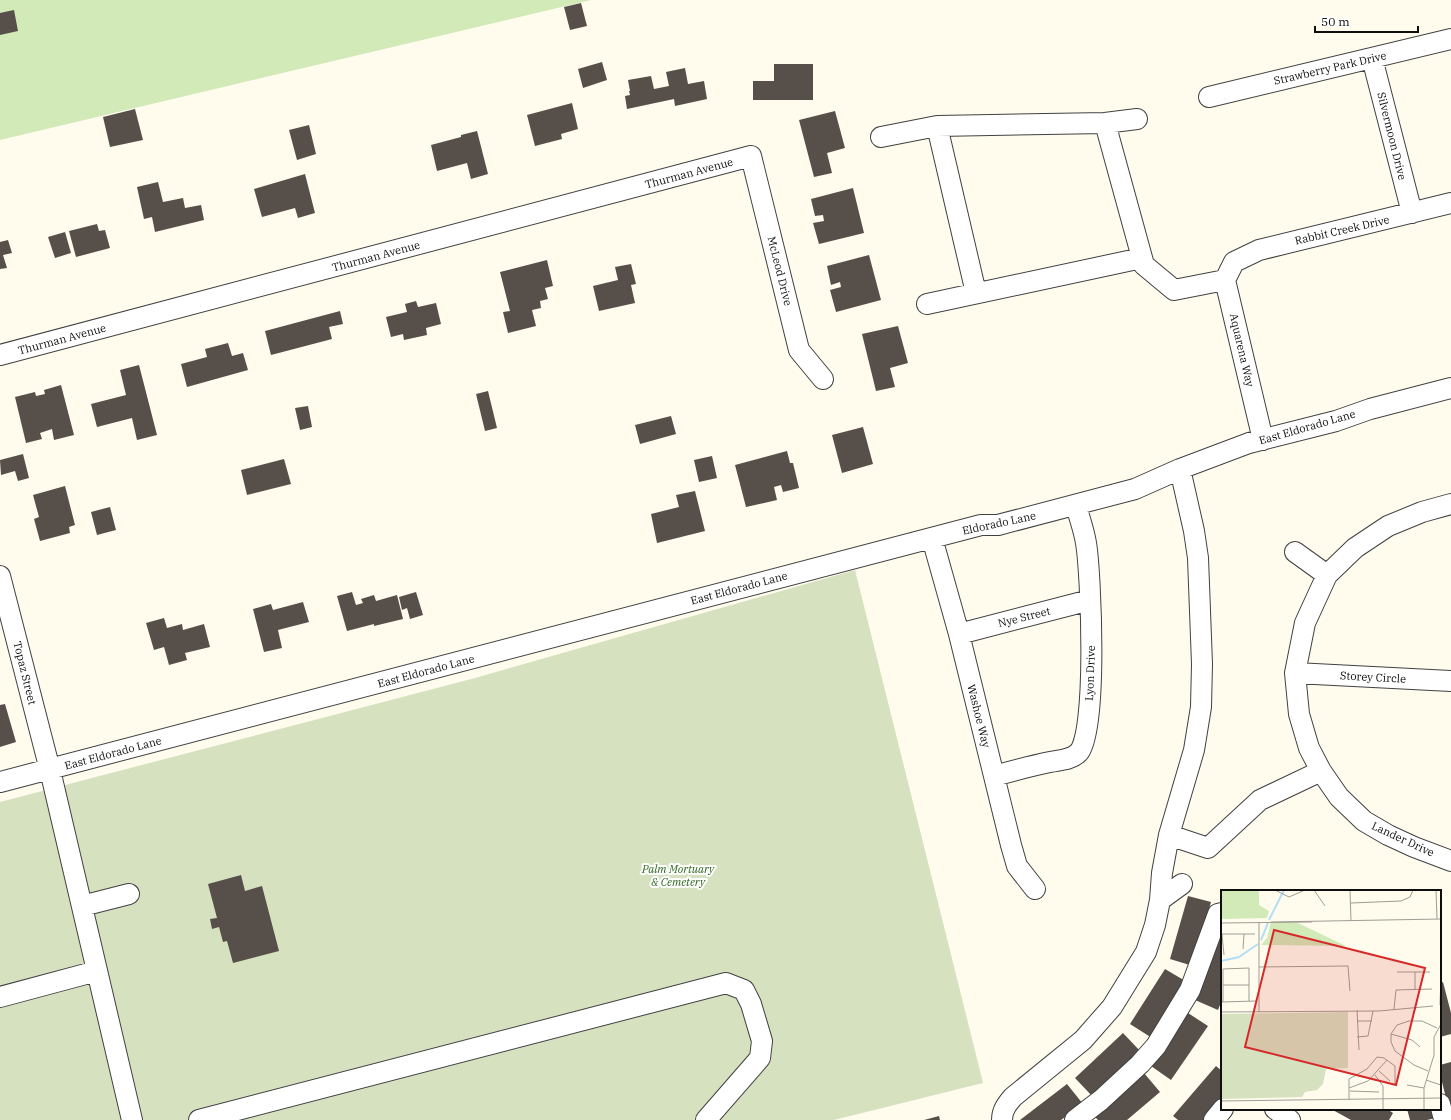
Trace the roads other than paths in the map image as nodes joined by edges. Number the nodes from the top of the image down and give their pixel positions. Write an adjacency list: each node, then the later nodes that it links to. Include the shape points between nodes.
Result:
1 (1451, 39): 2 (street, Strawberry Park Drive)
2 (1372, 58): 3 (street, Strawberry Park Drive); 10 (street, Silvermoon Drive)
3 (1209, 97)
4 (1137, 118): 5 (street)
5 (1105, 123): 6 (street); 11 (street)
6 (937, 126): 7 (street); 13 (street)
7 (881, 137)
8 (751, 156): 15 (street, Thurman Avenue); 16 (street, McLeod Drive, via 800,350)
9 (1451, 204): 10 (street, Rabbit Creek Drive)
10 (1412, 213): 12 (street, Rabbit Creek Drive, via 1259,250 1234,262)
11 (1142, 258): 12 (street, via 1144,265 1174,290); 13 (street)
12 (1225, 280): 18 (street, Aquarena Way)
13 (976, 293): 14 (street)
14 (927, 304)
15 (0, 355)
16 (823, 379)
17 (1451, 388): 18 (street, East Eldorado Lane)
18 (1263, 440): 19 (street, East Eldorado Lane)
19 (1173, 472): 21 (street, Eldorado Lane, via 1135,489); 35 (street, via 1194,531 1198,558 1202,664 1194,750)
20 (1451, 504): 25 (street, Lander Drive, via 1422,512 1388,526 1355,548)
21 (1076, 505): 22 (street, Eldorado Lane, via 998,525 981,525); 27 (street, Lyon Drive, via 1086,543)
22 (932, 538): 24 (street, Eldorado Lane); 28 (street, Washoe Way)
23 (1295, 552): 25 (street)
24 (852, 558): 31 (street, East Eldorado Lane)
25 (1327, 575): 29 (street, Lander Drive, via 1305,623)
26 (0, 576): 31 (street, Topaz Street)
27 (1090, 600): 28 (street, Nye Street); 33 (street, Lyon Drive, via 1091,684 1087,729 1079,753 1063,760)
28 (959, 634): 33 (street, Washoe Way)
29 (1295, 673): 30 (street, Storey Circle); 32 (street, Lander Drive, via 1299,714 1309,748)
30 (1451, 681)
31 (50, 770): 34 (street, East Eldorado Lane); 41 (street, Topaz Street)
32 (1321, 771): 35 (street, via 1260,800 1208,848); 36 (street, Lander Drive, via 1339,797 1364,821 1414,847)
33 (994, 776): 38 (street, Washoe Way, via 1017,866)
34 (0, 782)
35 (1169, 835): 40 (street)
36 (1451, 861)
37 (1182, 884): 40 (street)
38 (1035, 889)
39 (129, 894): 41 (street)
40 (1160, 900): 50 (street, via 1150,953 1112,1007 1065,1062 1005,1106)
41 (82, 906): 43 (street, Topaz Street)
42 (1220, 914): 51 (street, via 1190,990 1156,1046 1135,1069)
43 (97, 971): 44 (street); 47 (street, Topaz Street)
44 (0, 998)
45 (1222, 1110): 52 (street)
46 (1277, 1110): 53 (street)
47 (132, 1120)
48 (199, 1120): 49 (street, via 726,983 744,990 751,1004 762,1041 760,1058)
49 (706, 1120)
50 (1002, 1120)
51 (1075, 1120)
52 (1214, 1120)
53 (1290, 1120)

